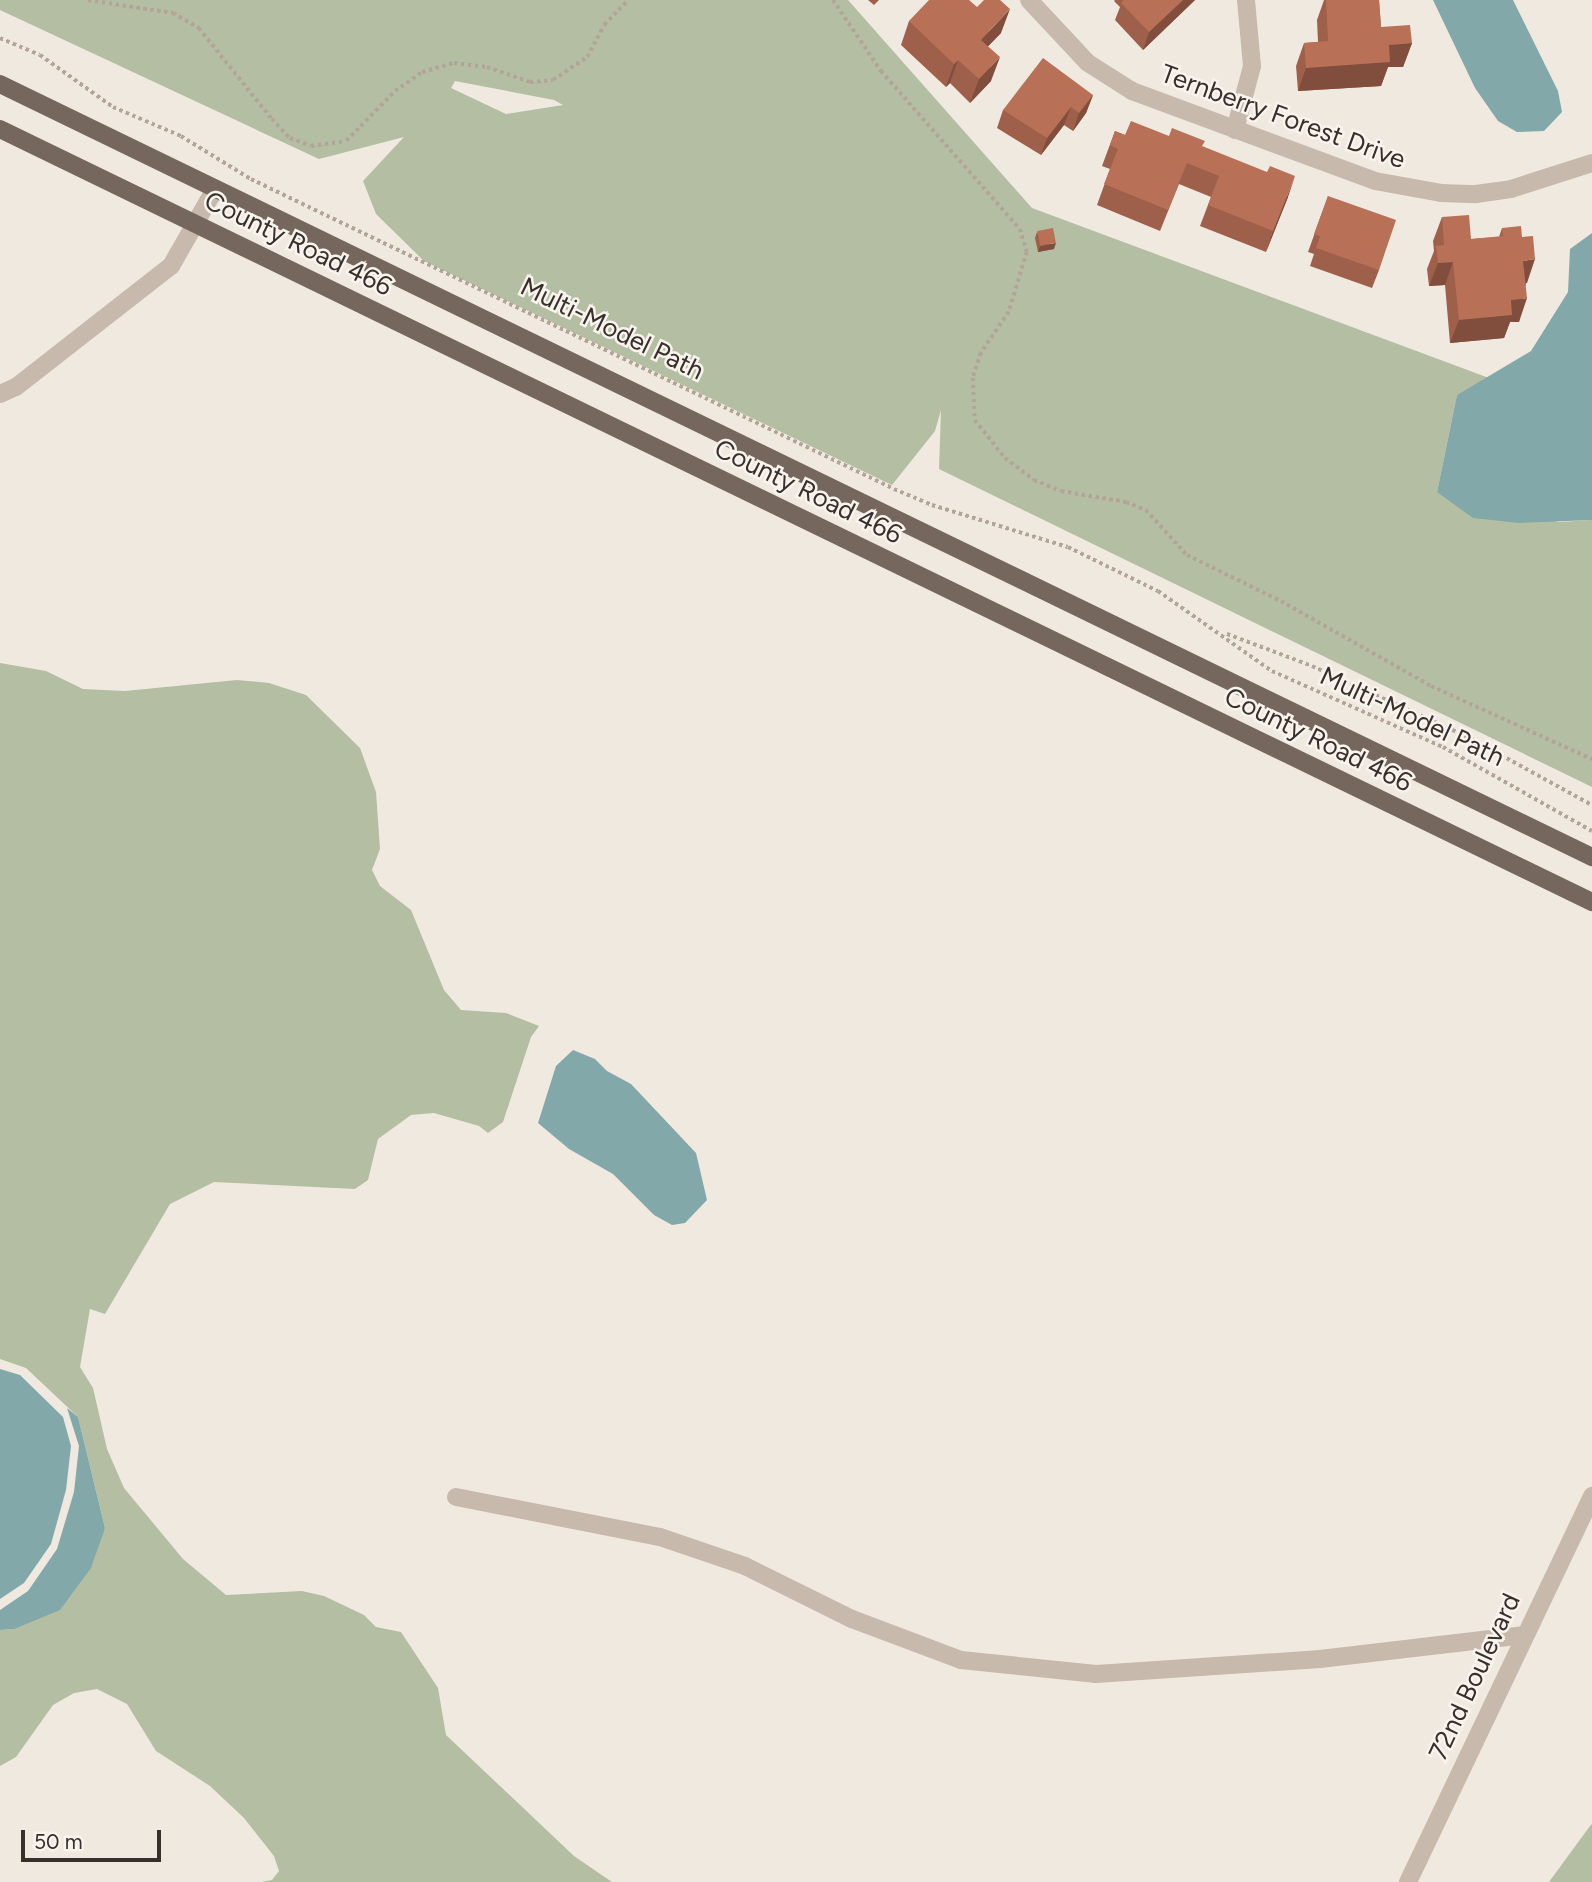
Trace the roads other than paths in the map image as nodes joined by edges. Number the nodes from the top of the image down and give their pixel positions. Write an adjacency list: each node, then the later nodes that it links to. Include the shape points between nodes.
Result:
1 (1029, 0): 5 (street, Ternberry Forest Drive, via 1108,78)
2 (1246, 0): 5 (street, via 1252,66)
3 (0, 84): 7 (main road, County Road 466)
4 (0, 129): 8 (main road, County Road 466)
5 (1235, 130): 6 (street, Ternberry Forest Drive, via 1376,181 1441,194 1511,189)
6 (1592, 163)
7 (215, 189): 8 (street); 10 (main road, County Road 466)
8 (197, 224): 9 (street, via 171,266 16,387); 11 (main road, County Road 466)
9 (0, 394)
10 (1592, 857)
11 (1592, 902)
12 (1592, 1496): 14 (street, 72nd Boulevard)
13 (456, 1497): 14 (street, via 660,1537 745,1566 852,1619 961,1660 1096,1674 1320,1658)
14 (1523, 1635): 15 (street, 72nd Boulevard)
15 (1408, 1882)

